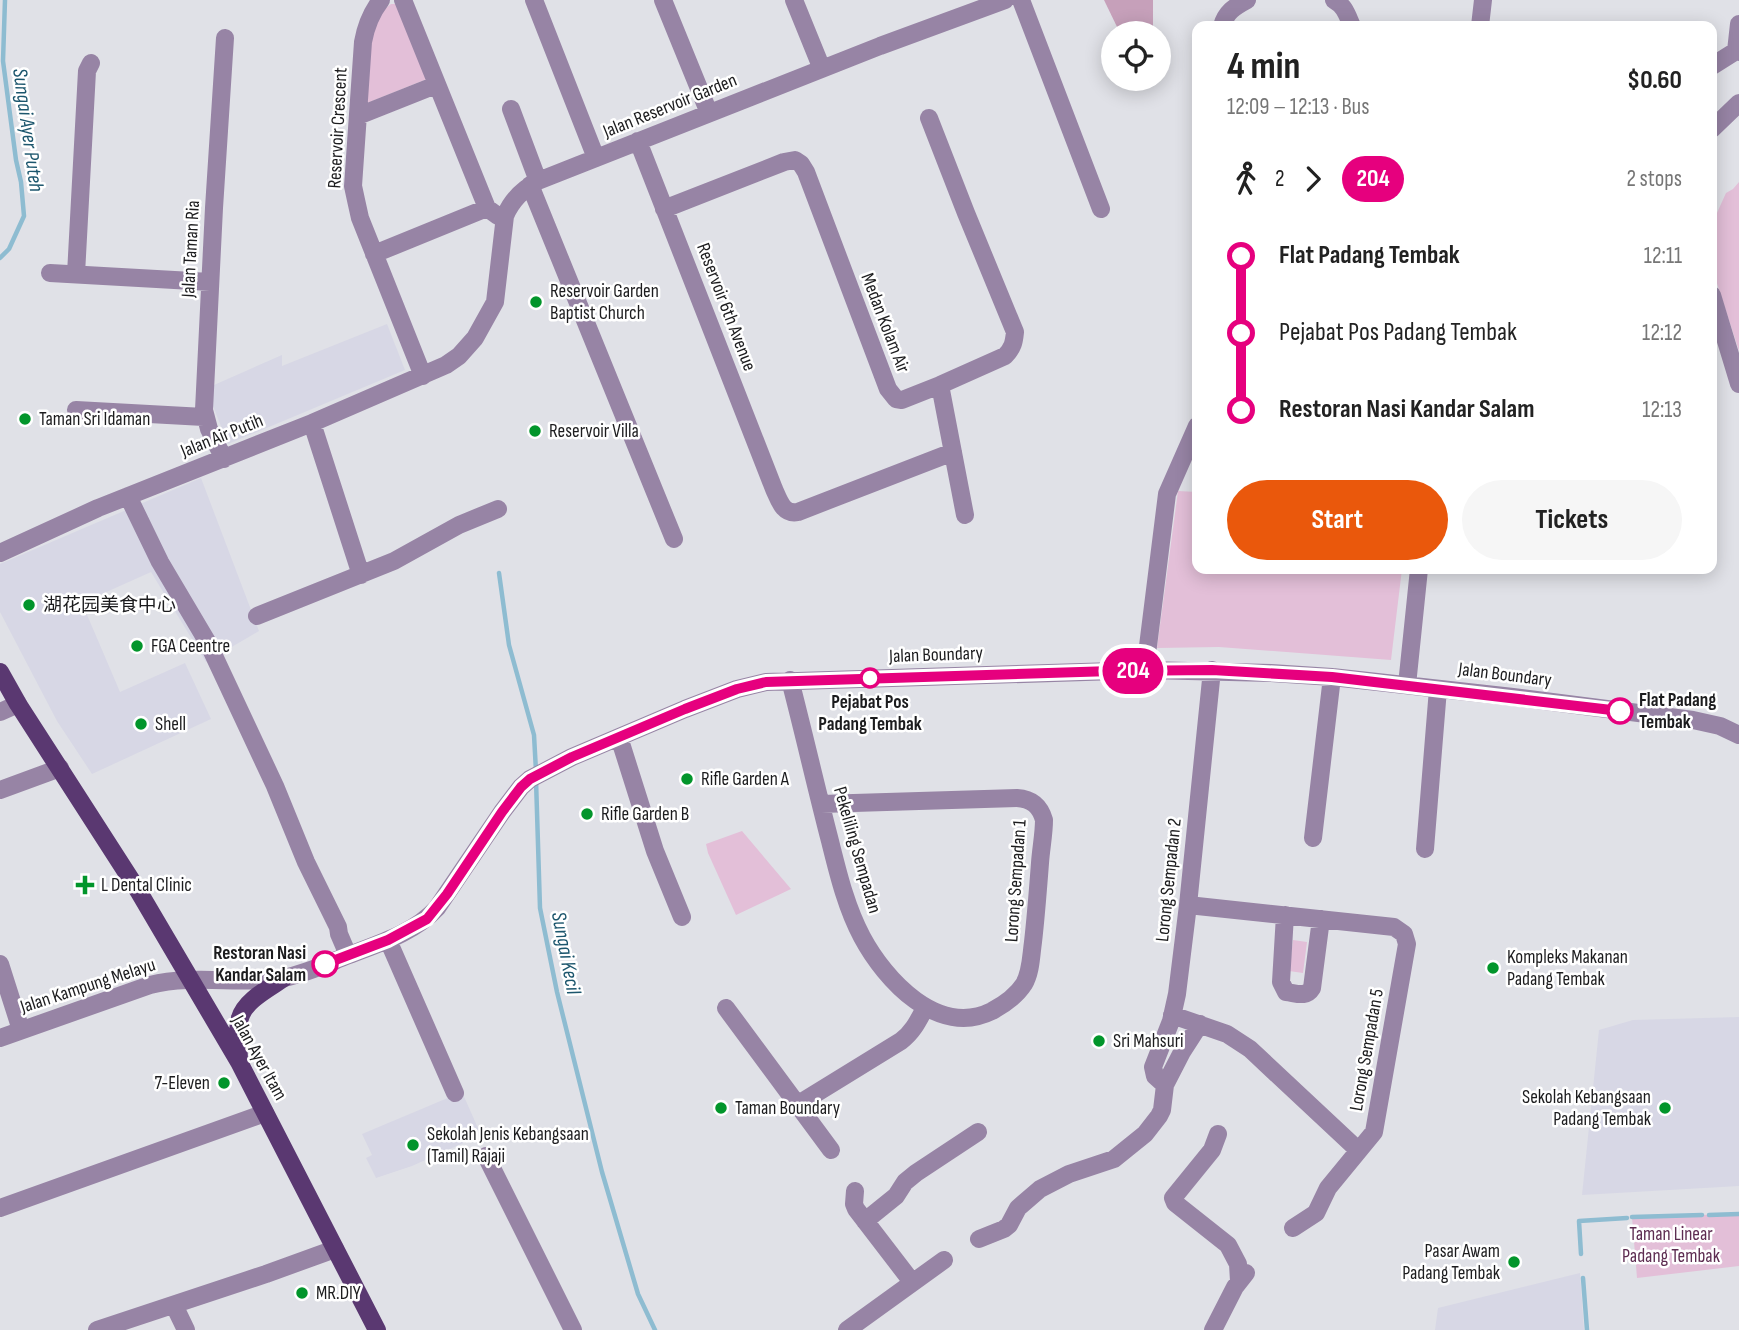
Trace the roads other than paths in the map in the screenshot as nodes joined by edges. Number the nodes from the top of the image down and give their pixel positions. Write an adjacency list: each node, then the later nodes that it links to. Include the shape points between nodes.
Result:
1 (382, 0): 24 (street, Reservoir Crescent, via 365,28)
2 (403, 0): 20 (street)
3 (534, 0): 28 (street)
4 (663, 0): 23 (street)
5 (794, 0): 19 (street)
6 (1005, 0): 19 (street, Jalan Reservoir Garden)
7 (1021, 0): 32 (street)
8 (1247, 0): 11 (street, via 1233,7)
9 (1334, 0): 12 (street)
10 (1483, 0): 13 (street)
11 (1224, 21)
12 (1350, 21)
13 (1481, 21)
14 (1739, 24): 16 (street)
15 (225, 38): 37 (street, Jalan Taman Ria)
16 (1738, 51): 18 (street)
17 (91, 63): 36 (street)
18 (1717, 63)
19 (822, 69): 23 (street, Jalan Reservoir Garden)
20 (436, 85): 24 (street); 30 (street)
21 (1739, 103): 26 (street)
22 (511, 109): 29 (street)
23 (709, 113): 27 (street, Jalan Reservoir Garden)
24 (358, 116): 34 (street, Reservoir Crescent, via 354,186)
25 (929, 118): 41 (street, Medan Kolam Air, via 1015,332 1012,349 1005,356)
26 (1717, 124)
27 (638, 141): 28 (street, Jalan Reservoir Garden); 31 (street, Reservoir 6th Avenue)
28 (596, 158): 29 (street, Jalan Reservoir Garden)
29 (534, 183): 33 (street, Jalan Reservoir Garden, via 519,194); 51 (street)
30 (488, 208): 33 (street); 34 (street)
31 (664, 209): 41 (street, Medan Kolam Air, via 795,160 806,172 888,389 902,400); 46 (street, Reservoir 6th Avenue, via 784,509 798,512)
32 (1101, 209)
33 (505, 216): 39 (street, Jalan Air Putih, via 495,302 459,356)
34 (374, 254): 39 (street, Reservoir Crescent)
35 (50, 273): 36 (street)
36 (76, 274): 37 (street)
37 (210, 282): 43 (street, Jalan Taman Ria)
38 (1717, 311): 40 (street)
39 (422, 376): 44 (street, Jalan Air Putih)
40 (1739, 384)
41 (940, 386): 46 (street)
42 (76, 410): 43 (street)
43 (205, 417): 47 (street, Jalan Taman Ria)
44 (312, 422): 47 (street, Jalan Air Putih); 54 (street)
45 (1192, 437): 56 (street, via 1167,494)
46 (953, 452): 50 (street)
47 (224, 458): 48 (street, Jalan Air Putih)
48 (128, 496): 52 (street, Jalan Air Putih); 76 (street, via 208,643)
49 (498, 509): 54 (street)
50 (965, 515)
51 (674, 539)
52 (0, 553)
53 (1418, 574): 61 (street)
54 (361, 575): 55 (street)
55 (257, 616)
56 (1147, 670): 57 (street, Jalan Boundary); 60 (street, Jalan Boundary)
57 (1212, 670): 59 (street, Jalan Boundary); 72 (street, Lorong Sempadan 2)
58 (1, 675): 63 (main road, Jalan Ayer Itam)
59 (1332, 677): 61 (street, Jalan Boundary); 70 (street)
60 (790, 680): 66 (street, Jalan Boundary, via 737,689); 69 (street, Pekeliling Sempadan)
61 (1407, 685): 62 (street, Jalan Boundary)
62 (1438, 689): 65 (street, Jalan Boundary, via 1693,720); 71 (street)
63 (18, 704): 64 (street); 67 (main road, Jalan Ayer Itam)
64 (0, 712)
65 (1739, 735)
66 (619, 737): 74 (street, via 655,851); 77 (street, Jalan Boundary, via 536,775 521,787 437,908 427,919)
67 (60, 768): 68 (street); 81 (main road, Jalan Ayer Itam)
68 (0, 790)
69 (821, 804): 83 (street, Pekeliling Sempadan, via 837,868 862,937 886,973); 83 (street, Lorong Sempadan 1, via 1017,798 1033,802 1042,813 1038,898 1024,984 997,1008 973,1017)
70 (1313, 838)
71 (1425, 849)
72 (1188, 905): 73 (street, Lorong Sempadan 5); 84 (street, Lorong Sempadan 2)
73 (1285, 915): 75 (street, Lorong Sempadan 5); 75 (street, via 1281,982 1286,992 1306,995 1312,988)
74 (682, 917)
75 (1321, 919): 96 (street, Lorong Sempadan 5, via 1394,927 1404,934 1407,944 1374,1132)
76 (338, 928): 77 (street, via 362,939); 78 (street)
77 (385, 941): 78 (street, Jalan Boundary); 90 (street)
78 (348, 955): 80 (street, Jalan Boundary)
79 (0, 964): 86 (street)
80 (284, 978): 81 (street, Jalan Boundary); 88 (main road, via 240,1015)
81 (190, 979): 86 (street, Jalan Kampung Melayu, via 150,985); 88 (main road, Jalan Ayer Itam)
82 (726, 1008): 91 (street)
83 (925, 1008): 91 (street, via 909,1035)
84 (1172, 1015): 85 (street); 89 (street, Lorong Sempadan 2, via 1153,1067)
85 (1200, 1024): 89 (street); 96 (street, via 1250,1049)
86 (21, 1030): 87 (street, Jalan Kampung Melayu)
87 (0, 1038)
88 (239, 1062): 92 (main road, Jalan Ayer Itam)
89 (1165, 1086): 102 (street, via 1162,1110 1145,1134 1114,1159 1040,1189 1018,1208 1009,1225)
90 (455, 1093)
91 (797, 1105): 95 (street)
92 (265, 1113): 99 (street); 103 (main road, Jalan Ayer Itam)
93 (978, 1132): 100 (street, via 916,1173)
94 (1218, 1134): 112 (street, via 1212,1150 1173,1198 1228,1245 1244,1274)
95 (831, 1150)
96 (1358, 1150): 101 (street, Lorong Sempadan 5, via 1328,1188 1316,1213)
97 (486, 1156): 110 (street)
98 (855, 1191): 100 (street, via 854,1204)
99 (0, 1208)
100 (865, 1221): 105 (street)
101 (1293, 1228)
102 (979, 1239)
103 (335, 1249): 106 (street); 109 (main road, Jalan Ayer Itam)
104 (944, 1260): 105 (street)
105 (912, 1282): 111 (street)
106 (174, 1305): 107 (street); 108 (street)
107 (97, 1330)
108 (186, 1330)
109 (377, 1330)
110 (573, 1330)
111 (847, 1330)
112 (1213, 1330)

